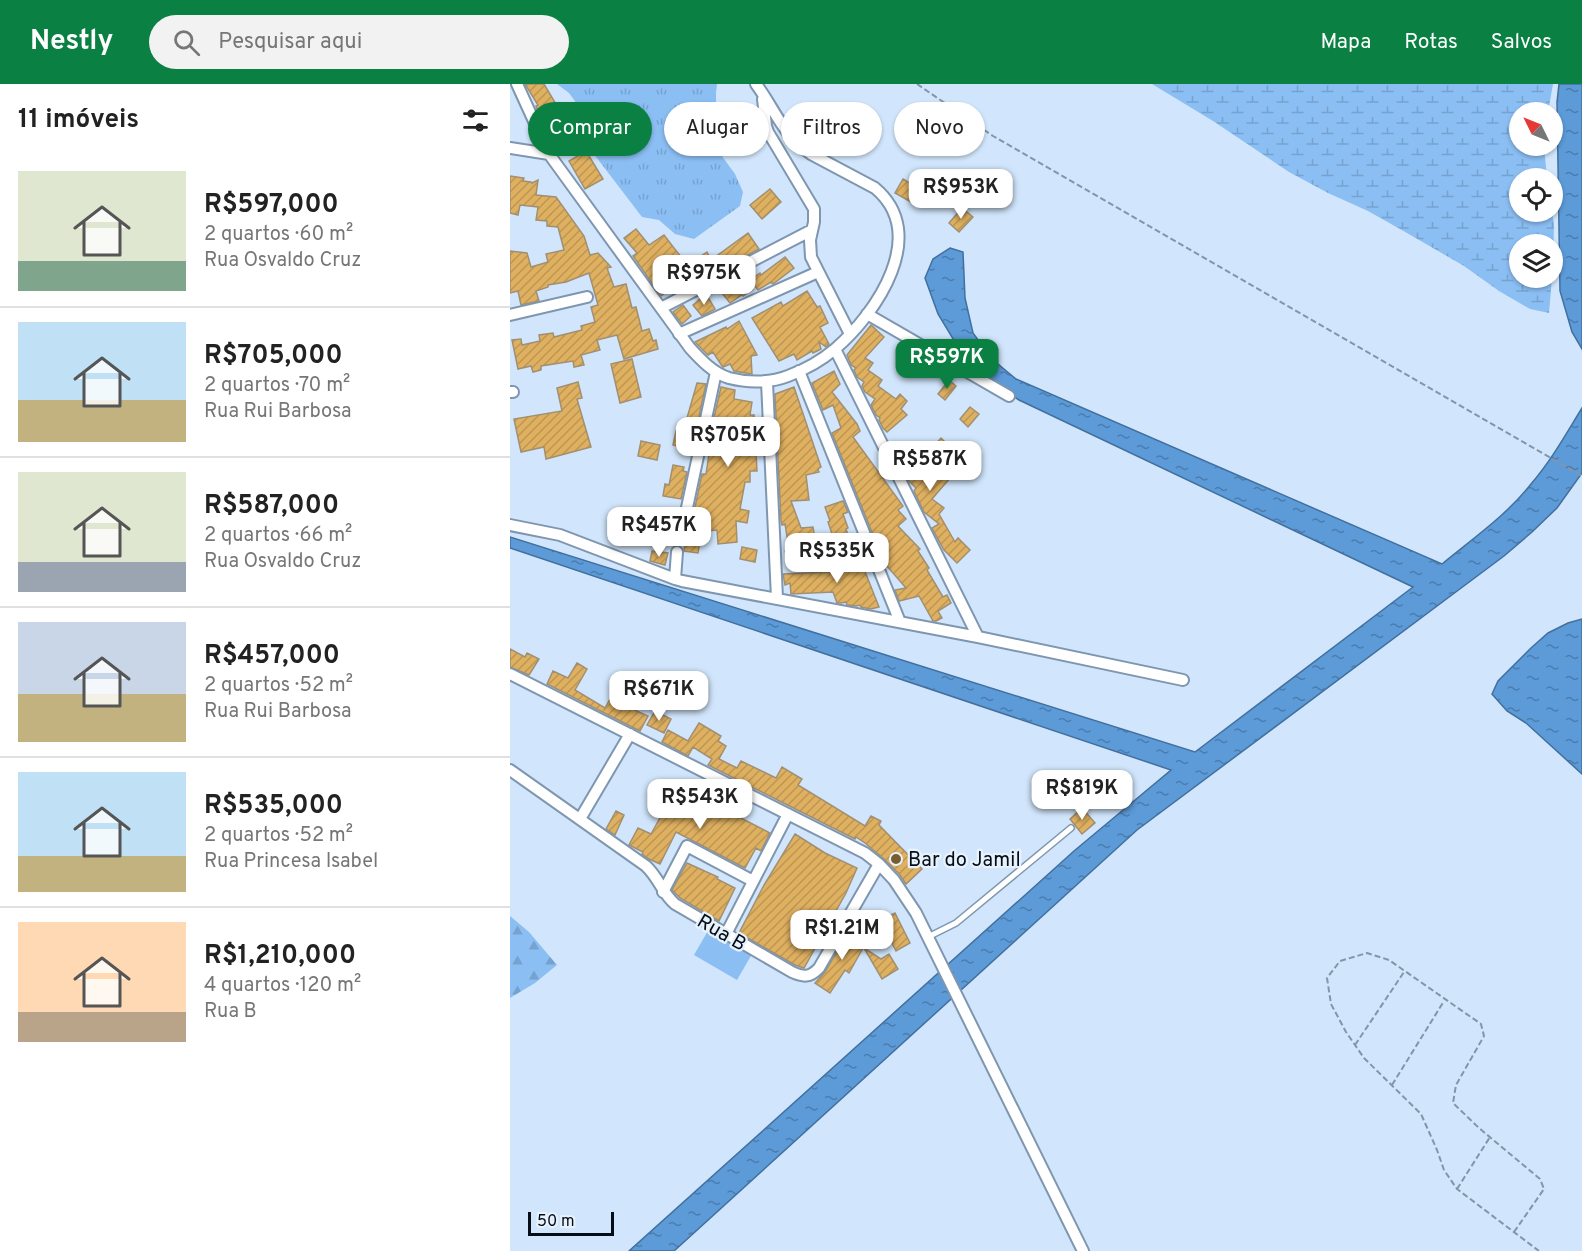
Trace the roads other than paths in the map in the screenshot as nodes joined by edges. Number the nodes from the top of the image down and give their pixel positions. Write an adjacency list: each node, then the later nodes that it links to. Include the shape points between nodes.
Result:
1 (517, 84): 3 (street)
2 (757, 84): 7 (street, via 764,100 768,132 814,209); 11 (street, via 791,138 811,154 875,188 894,212 896,258 887,284)
3 (528, 108)
4 (510, 148): 5 (street)
5 (528, 151)
6 (550, 156): 10 (street)
7 (812, 230): 8 (street, via 811,257); 10 (street)
8 (818, 272): 13 (street); 14 (street)
9 (587, 297): 12 (street)
10 (661, 308): 14 (street)
11 (867, 314): 13 (street); 19 (street)
12 (510, 315)
13 (850, 333): 15 (street)
14 (679, 334): 17 (street)
15 (835, 349): 16 (street); 26 (street)
16 (799, 371): 18 (street); 25 (street)
17 (716, 372): 18 (street, via 729,378); 20 (street)
18 (767, 382): 24 (street)
19 (1009, 396)
20 (685, 517)
21 (510, 525): 23 (street, via 560,535)
22 (677, 552): 23 (street)
23 (675, 579): 24 (street)
24 (777, 598): 25 (street)
25 (900, 622): 26 (street)
26 (978, 637): 28 (street)
27 (510, 674): 29 (street)
28 (1183, 680)
29 (630, 734): 31 (street); 32 (street)
30 (510, 771): 32 (street)
31 (789, 814): 34 (street); 35 (street)
32 (580, 819): 36 (street, via 646,866)
33 (1071, 828): 38 (lane, via 965,916)
34 (879, 864): 37 (street, Rua B, via 819,968 809,976 792,972); 38 (street, via 908,899)
35 (753, 881): 36 (street, via 687,846); 37 (street)
36 (666, 895): 37 (street, Rua B)
37 (726, 934)
38 (928, 937): 39 (street)
39 (1083, 1251)

